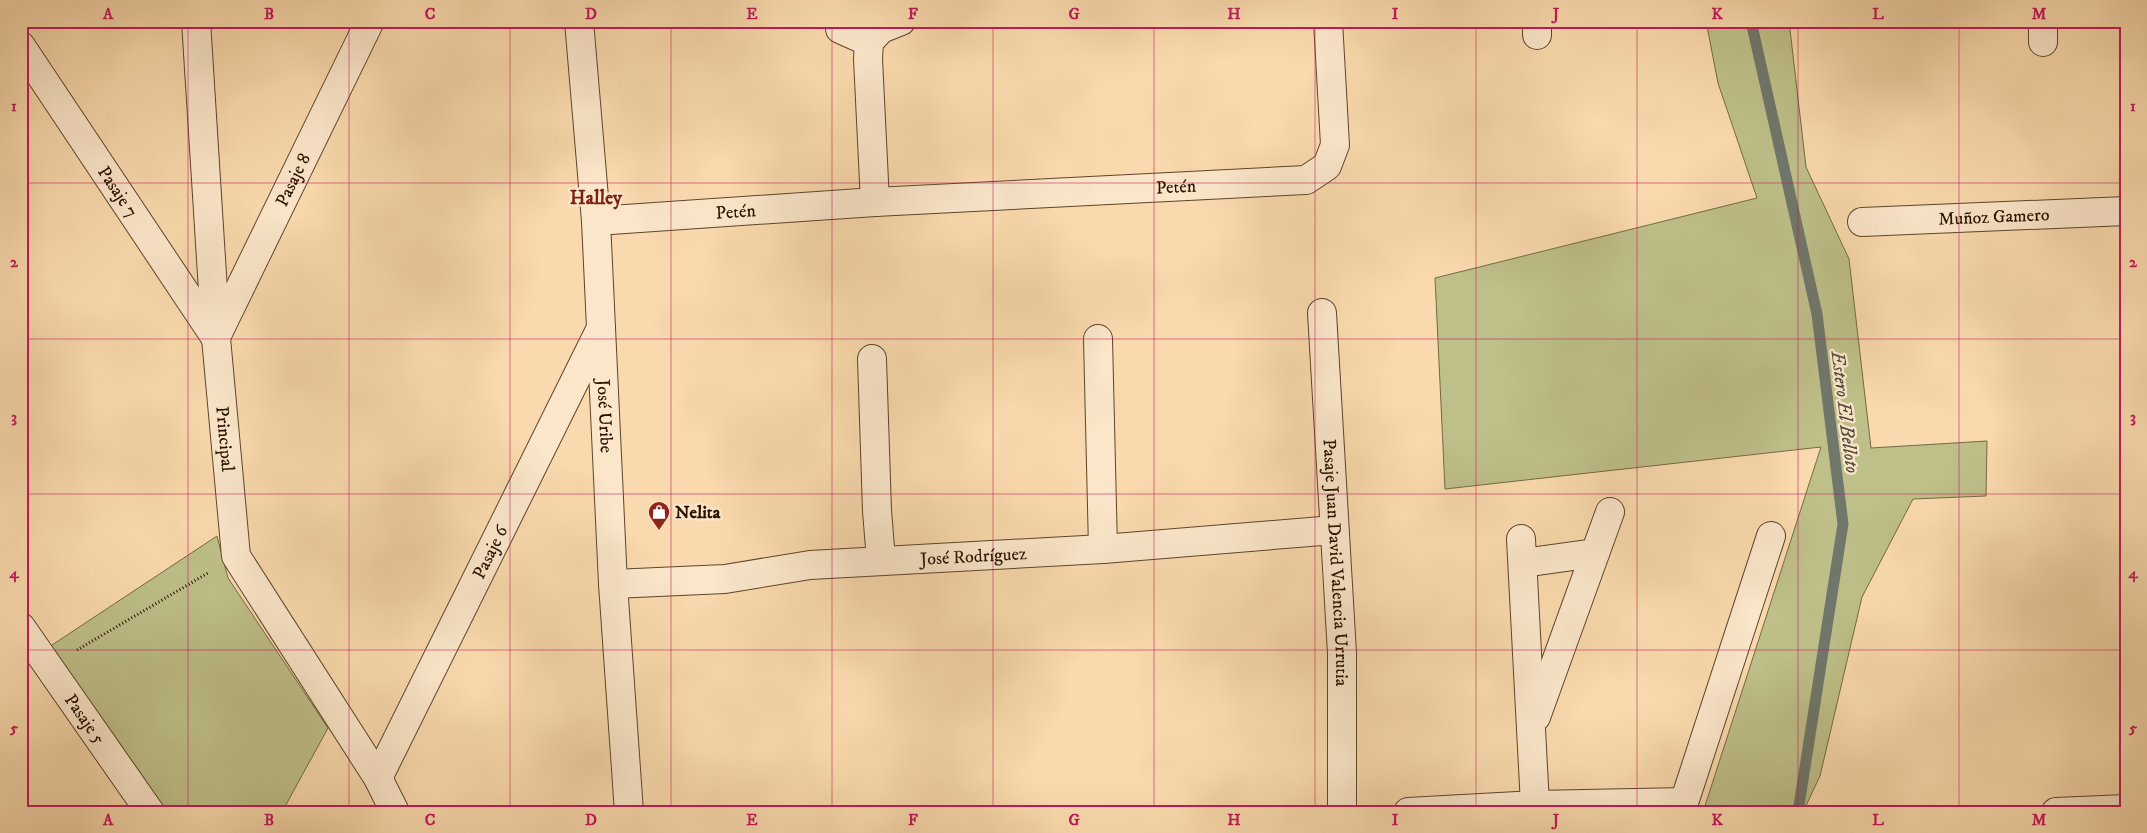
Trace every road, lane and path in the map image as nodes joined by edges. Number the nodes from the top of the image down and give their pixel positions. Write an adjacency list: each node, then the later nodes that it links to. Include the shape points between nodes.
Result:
1 (196, 21): 15 (street, Principal)
2 (370, 21): 15 (street, Pasaje 8)
3 (579, 21): 11 (street, José Uribe)
4 (839, 21): 7 (street, via 840,29)
5 (901, 21): 7 (street, via 880,29)
6 (1328, 21): 9 (street, Petén, via 1335,145 1327,166 1306,180)
7 (870, 42): 9 (street, via 868,59)
8 (21, 46): 15 (street, Pasaje 7)
9 (876, 202): 11 (street, Petén)
10 (2126, 211): 12 (street, Muñoz Gamero)
11 (596, 221): 14 (street, José Uribe)
12 (1862, 222)
13 (1322, 313): 19 (street, Pasaje Juan David Valencia Urrutia)
14 (601, 327): 25 (street, José Uribe); 29 (street, Pasaje 6)
15 (216, 338): 23 (street, Principal)
16 (1098, 339): 21 (street)
17 (872, 359): 24 (street)
18 (1610, 512): 22 (street)
19 (1334, 530): 21 (street, José Rodríguez); 37 (street, Pasaje Juan David Valencia Urrutia, via 1342,653)
20 (1771, 536): 31 (street)
21 (1103, 550): 24 (street, José Rodríguez)
22 (1595, 553): 28 (street); 28 (street, via 1522,551)
23 (236, 556): 27 (path); 29 (street, Principal)
24 (881, 560): 25 (street, José Rodríguez, via 810,565 725,579)
25 (614, 584): 36 (street, José Uribe)
26 (21, 627): 27 (street, Pasaje 5)
27 (49, 666): 34 (street, Pasaje 5)
28 (1531, 730): 30 (street)
29 (378, 778): 35 (street, Principal)
30 (1535, 805): 31 (street); 33 (street)
31 (1682, 807)
32 (2126, 810): 38 (street)
33 (1425, 811)
34 (150, 812)
35 (395, 812)
36 (629, 812)
37 (1342, 812)
38 (2056, 812)

